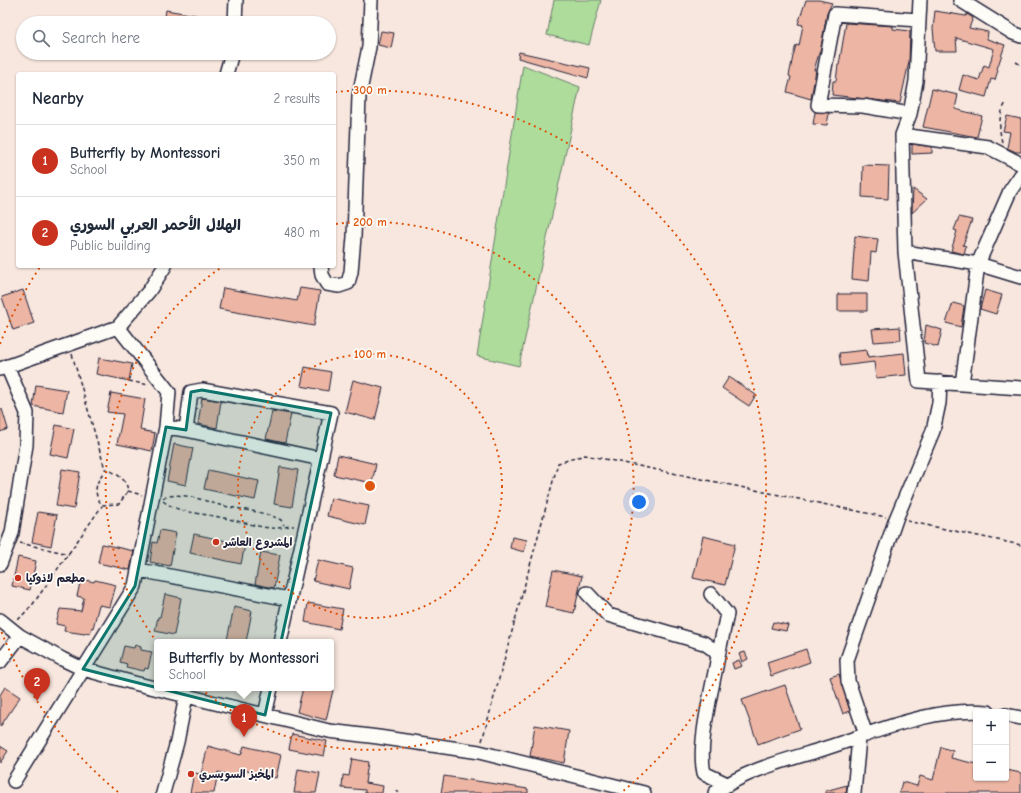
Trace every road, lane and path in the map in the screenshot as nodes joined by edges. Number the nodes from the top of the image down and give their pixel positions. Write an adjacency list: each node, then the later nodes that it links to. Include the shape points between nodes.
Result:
1 (236, 0): 5 (street)
2 (371, 0): 21 (street, via 369,47 359,96 354,237 348,283 339,286 327,284)
3 (920, 0): 6 (street)
4 (960, 0): 7 (street, via 1013,34)
5 (235, 16)
6 (918, 20): 13 (street, via 918,58); 13 (street, via 834,14 818,105 863,106)
7 (1021, 36)
8 (230, 60): 11 (street)
9 (1016, 62): 10 (path)
10 (1021, 65)
11 (227, 72)
12 (1006, 103): 15 (path, via 999,123)
13 (910, 114): 14 (street)
14 (902, 135): 15 (street, via 988,146); 18 (street)
15 (1006, 156): 16 (street)
16 (1021, 164)
17 (1021, 175): 19 (street, via 1010,191)
18 (905, 252): 19 (street); 27 (street, via 919,381)
19 (978, 264): 22 (street); 28 (street)
20 (164, 268): 23 (street, via 149,291)
21 (321, 268)
22 (1021, 277)
23 (118, 327): 24 (street); 30 (street)
24 (69, 344): 25 (street); 35 (path, via 104,470 115,472 128,488 118,504)
25 (3, 368): 42 (street, via 27,413 26,445 12,533)
26 (129, 381): 30 (path)
27 (940, 382): 28 (street); 36 (street, via 933,431)
28 (962, 384): 29 (street)
29 (1021, 388)
30 (166, 389): 31 (street, via 169,392)
31 (166, 427): 32 (street); 43 (street)
32 (186, 430): 33 (street); 33 (street, via 191,392 202,390 331,413)
33 (321, 459): 46 (street)
34 (103, 473): 35 (path, via 96,482 95,491)
35 (102, 505): 41 (path)
36 (896, 519): 40 (path); 60 (street, via 847,660 848,681); 61 (path, via 585,455 558,462)
37 (284, 526): 37 (path, via 281,520 271,515 192,497 159,499 188,512 272,528); 38 (path)
38 (294, 526)
39 (18, 542): 41 (path)
40 (1021, 545)
41 (69, 554): 47 (path, via 33,604)
42 (0, 564)
43 (139, 570): 46 (street); 51 (street, via 135,586)
44 (587, 593): 49 (street, via 608,615 704,643)
45 (711, 594): 49 (street, via 728,614)
46 (289, 599): 48 (street)
47 (10, 628): 50 (street); 51 (street, via 40,648)
48 (281, 639)
49 (718, 656): 63 (street, via 703,743 702,764 704,773)
50 (0, 662)
51 (83, 669): 52 (street); 62 (street)
52 (154, 688)
53 (167, 691): 55 (street)
54 (270, 691): 57 (street)
55 (186, 696): 57 (street); 65 (street)
56 (973, 711): 60 (street, via 931,715)
57 (266, 715): 61 (street, via 328,731)
58 (1009, 716): 59 (street)
59 (1021, 718)
60 (863, 736): 63 (street, via 756,771); 69 (street)
61 (479, 752): 67 (street)
62 (14, 781)
63 (727, 784): 68 (street)
64 (396, 790): 66 (path)
65 (163, 793)
66 (399, 793)
67 (644, 793)
68 (714, 793)
69 (854, 793)

